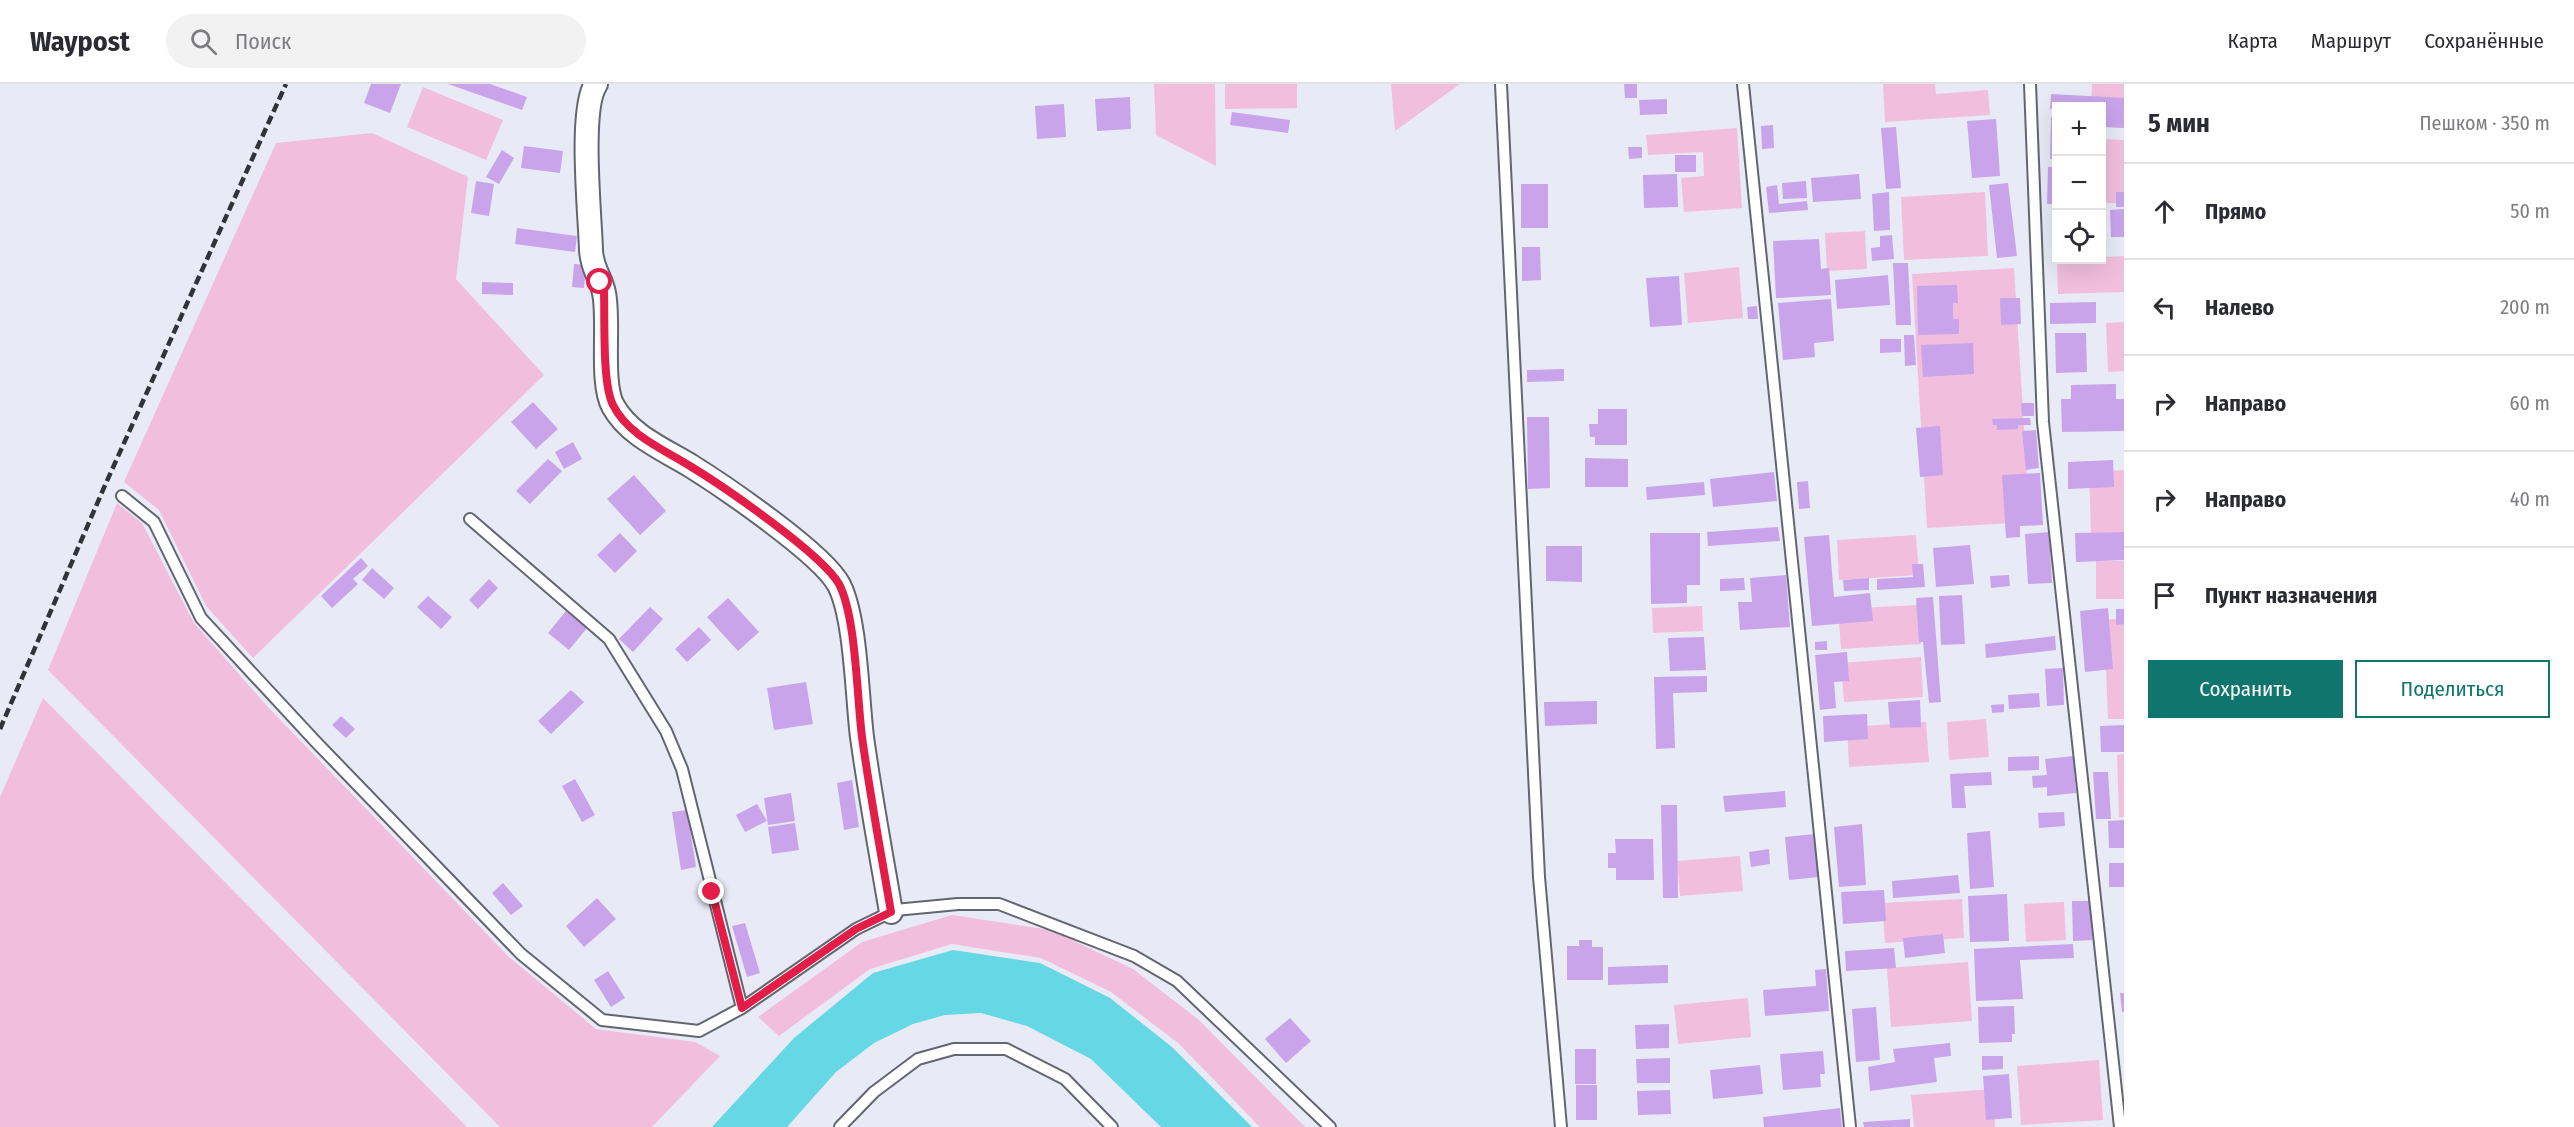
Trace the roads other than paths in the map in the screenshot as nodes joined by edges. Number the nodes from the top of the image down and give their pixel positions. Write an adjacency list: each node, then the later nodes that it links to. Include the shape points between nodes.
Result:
1 (596, 84): 7 (street, via 587,117 591,250 594,271 604,292 611,403 638,434 771,522 839,584 846,605 862,737)
2 (1501, 84): 12 (lane, via 1538,866)
3 (1743, 84): 13 (lane)
4 (2030, 84): 14 (lane, via 2043,422)
5 (122, 496): 8 (lane, via 153,522 201,618 521,954 602,1020 699,1031)
6 (470, 519): 8 (lane, via 609,639 666,731 682,769)
7 (891, 912): 8 (lane, via 856,929); 11 (lane, via 958,904 999,904 1134,956 1177,981)
8 (742, 1008)
9 (840, 1127): 10 (lane, via 874,1092 918,1059 954,1049 1006,1049 1065,1079)
10 (1112, 1127)
11 (1330, 1127)
12 (1562, 1127)
13 (1850, 1127)
14 (2120, 1127)

